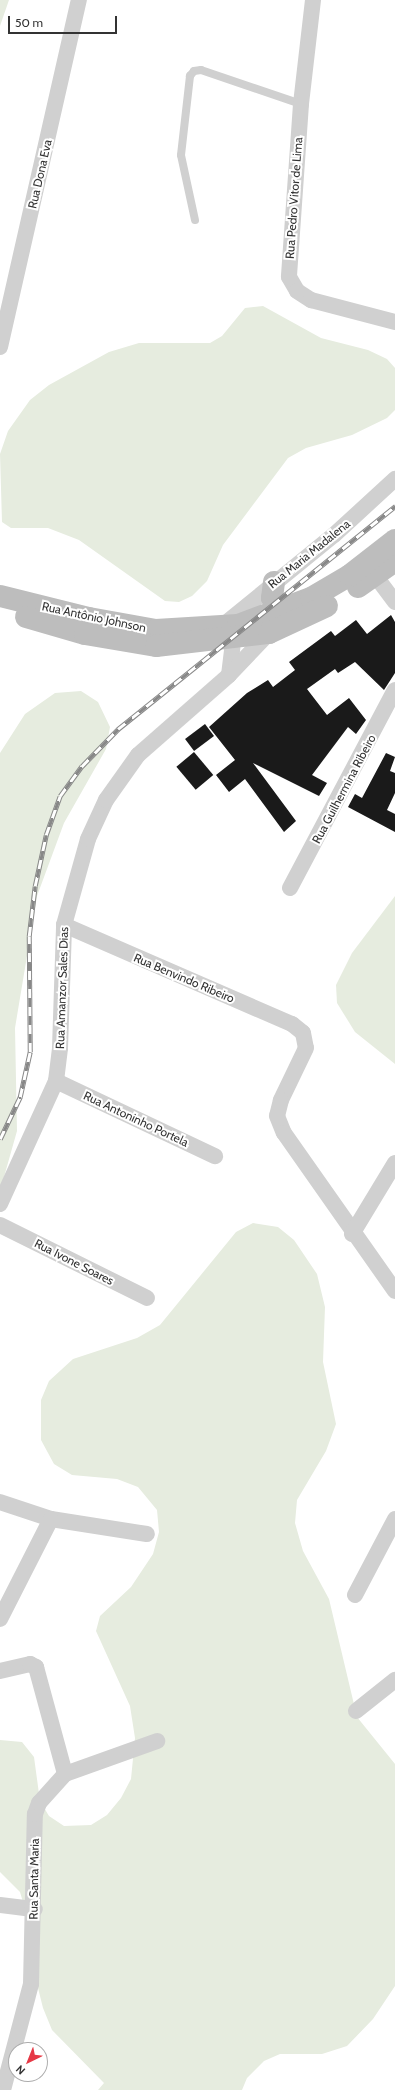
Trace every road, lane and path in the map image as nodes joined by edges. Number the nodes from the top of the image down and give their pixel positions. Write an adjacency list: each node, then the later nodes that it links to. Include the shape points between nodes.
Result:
1 (80, 0): 6 (street, Rua Dona Eva)
2 (313, 0): 3 (street, Rua Pedro Vitor de Lima)
3 (301, 104): 4 (lane, via 201,70 194,71 190,76 181,155); 5 (street, Rua Pedro Vitor de Lima, via 289,277 297,291 311,300)
4 (195, 220)
5 (395, 322)
6 (0, 347)
7 (395, 479): 11 (street, Rua Maria Madalena, via 334,535)
8 (395, 540): 10 (main road)
9 (395, 562): 10 (main road)
10 (371, 570): 13 (street); 15 (main road); 17 (main road, via 320,610)
11 (274, 582): 15 (main road, via 272,598); 16 (street, Rua Maria Madalena, via 258,595)
12 (0, 596): 16 (main road, Rua Antônio Johnson, via 128,626 156,630)
13 (395, 602)
14 (0, 610): 16 (main road, Rua Antônio Johnson, via 85,634 140,644)
15 (283, 610): 16 (main road)
16 (230, 631): 17 (main road); 18 (street)
17 (269, 634): 18 (street, Rua Amanzor Sales Dias)
18 (229, 675): 21 (street, Rua Amanzor Sales Dias, via 138,755 106,800 88,839)
19 (395, 690): 20 (street, Rua Guilhermina Ribeiro)
20 (290, 888)
21 (64, 925): 22 (street, Rua Amanzor Sales Dias); 27 (street, Rua Benvindo Ribeiro, via 292,1024 303,1033 306,1048 281,1100 277,1116 284,1133)
22 (56, 1082): 23 (street, Rua Antoninho Portela); 25 (street, Rua Amanzor Sales Dias)
23 (216, 1156)
24 (395, 1163): 27 (street)
25 (0, 1204)
26 (0, 1225): 29 (street, Rua Ivone Soares)
27 (352, 1234): 28 (street)
28 (395, 1291)
29 (147, 1298)
30 (0, 1502): 31 (street)
31 (51, 1519): 33 (street); 34 (street)
32 (395, 1519): 35 (street)
33 (147, 1534)
34 (5, 1595): 36 (street)
35 (355, 1595)
36 (0, 1619)
37 (0, 1671): 41 (street, via 30,1664 36,1667)
38 (395, 1680): 39 (street)
39 (356, 1711)
40 (157, 1741): 41 (street, Rua Santa Maria)
41 (65, 1774): 43 (street, Rua Santa Maria, via 44,1794 35,1814)
42 (0, 1905): 43 (street)
43 (35, 1909): 44 (street, Rua Santa Maria, via 31,1984)
44 (3, 2090)

